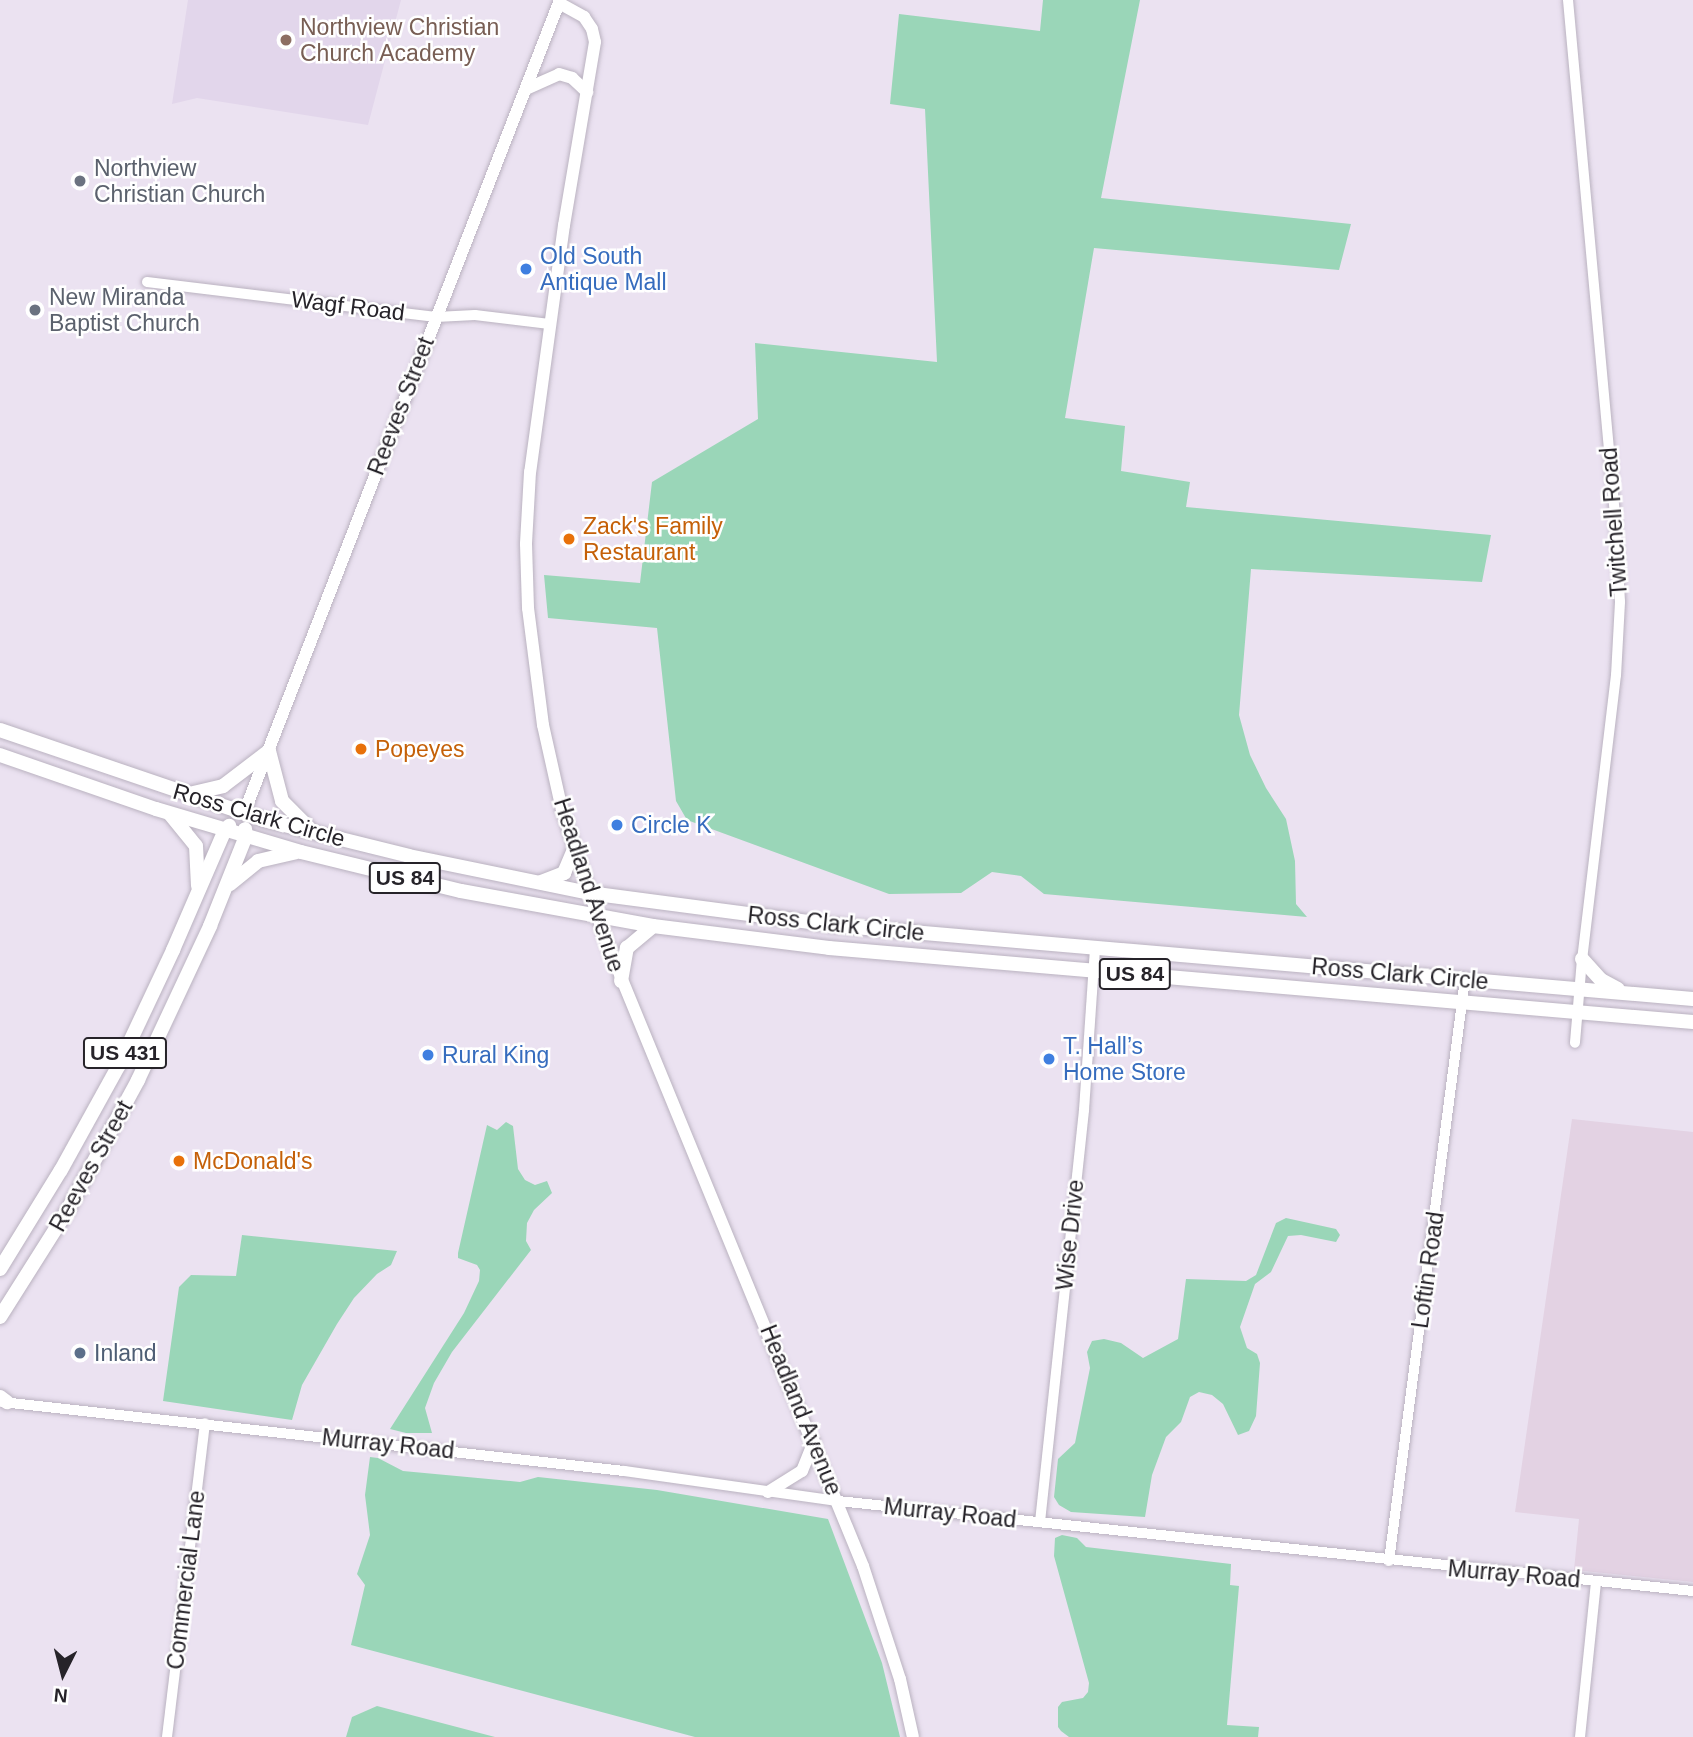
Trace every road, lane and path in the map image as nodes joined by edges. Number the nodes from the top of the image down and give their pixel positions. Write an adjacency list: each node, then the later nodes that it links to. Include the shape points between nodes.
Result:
1 (1568, 0): 26 (street, Twitchell Road, via 1620,602 1616,676)
2 (556, 1): 3 (main road, Reeves Street); 4 (main road, Headland Avenue, via 578,11 594,35)
3 (526, 89): 4 (main road, via 559,74 572,78); 6 (main road, Reeves Street)
4 (587, 92): 7 (main road, Headland Avenue)
5 (147, 282): 6 (street, Wagf Road)
6 (436, 317): 7 (street, Wagf Road, via 475,315); 9 (main road, Reeves Street)
7 (549, 324): 17 (main road, Headland Avenue, via 530,472 527,586 543,724)
8 (0, 730): 11 (highway, Ross Clark Circle / US 84)
9 (269, 751): 11 (highway, via 223,786); 13 (main road, Reeves Street); 15 (highway, via 282,801)
10 (0, 755): 12 (highway, Ross Clark Circle / US 84)
11 (184, 795): 13 (highway, Ross Clark Circle / US 84)
12 (169, 813): 14 (highway, Ross Clark Circle / US 84); 22 (highway, US 431, via 196,846)
13 (244, 813): 14 (highway, Reeves Street); 15 (highway, Ross Clark Circle / US 84); 16 (highway, Reeves Street / US 431)
14 (225, 830): 16 (highway, Ross Clark Circle / US 84); 22 (highway, Reeves Street)
15 (315, 832): 19 (highway, Ross Clark Circle / US 84)
16 (246, 836): 18 (highway, Ross Clark Circle / US 84); 20 (highway, Reeves Street / US 431)
17 (574, 850): 19 (highway, via 564,873); 21 (main road, Headland Avenue)
18 (301, 852): 20 (highway, via 258,861); 23 (highway, Ross Clark Circle / US 84)
19 (536, 883): 21 (highway, Ross Clark Circle / US 84)
20 (226, 888): 38 (highway, Reeves Street / US 431, via 100,1153)
21 (589, 893): 23 (main road, Headland Avenue); 25 (highway, Ross Clark Circle / US 84, via 797,922)
22 (198, 896): 37 (highway, Reeves Street / US 431, via 103,1096)
23 (597, 917): 24 (highway, Ross Clark Circle / US 84); 29 (main road, Headland Avenue)
24 (653, 926): 27 (highway, Ross Clark Circle / US 84, via 794,945); 29 (highway, via 627,948)
25 (1096, 948): 27 (street, Wise Drive); 28 (highway, Ross Clark Circle / US 84)
26 (1582, 959): 30 (street, Twitchell Road); 31 (highway, via 1601,980)
27 (1094, 971): 33 (highway, Ross Clark Circle / US 84); 44 (street, Wise Drive, via 1084,1110)
28 (1465, 979): 30 (highway, Ross Clark Circle / US 84); 33 (street, Loftin Road)
29 (621, 981): 41 (main road, Headland Avenue)
30 (1578, 989): 31 (highway, Ross Clark Circle / US 84); 34 (street, Twitchell Road)
31 (1626, 993): 32 (highway, Ross Clark Circle / US 84)
32 (1693, 999)
33 (1463, 1002): 34 (highway, Ross Clark Circle / US 84); 45 (street, Loftin Road)
34 (1577, 1012): 35 (highway, Ross Clark Circle / US 84); 36 (street, Twitchell Road)
35 (1693, 1022)
36 (1575, 1043)
37 (0, 1269)
38 (0, 1317)
39 (2, 1400): 40 (street, Murray Road)
40 (205, 1423): 42 (street, Murray Road, via 637,1472); 48 (street, Commercial Lane)
41 (814, 1441): 42 (main road, via 802,1471); 43 (main road, Headland Avenue)
42 (768, 1492): 43 (street, Murray Road)
43 (838, 1501): 44 (street, Murray Road); 49 (main road, Headland Avenue, via 890,1646)
44 (1040, 1522): 45 (street, Murray Road)
45 (1389, 1561): 46 (street, Murray Road)
46 (1596, 1582): 47 (street, Murray Road); 50 (street)
47 (1693, 1591)
48 (167, 1737)
49 (913, 1737)
50 (1580, 1737)

